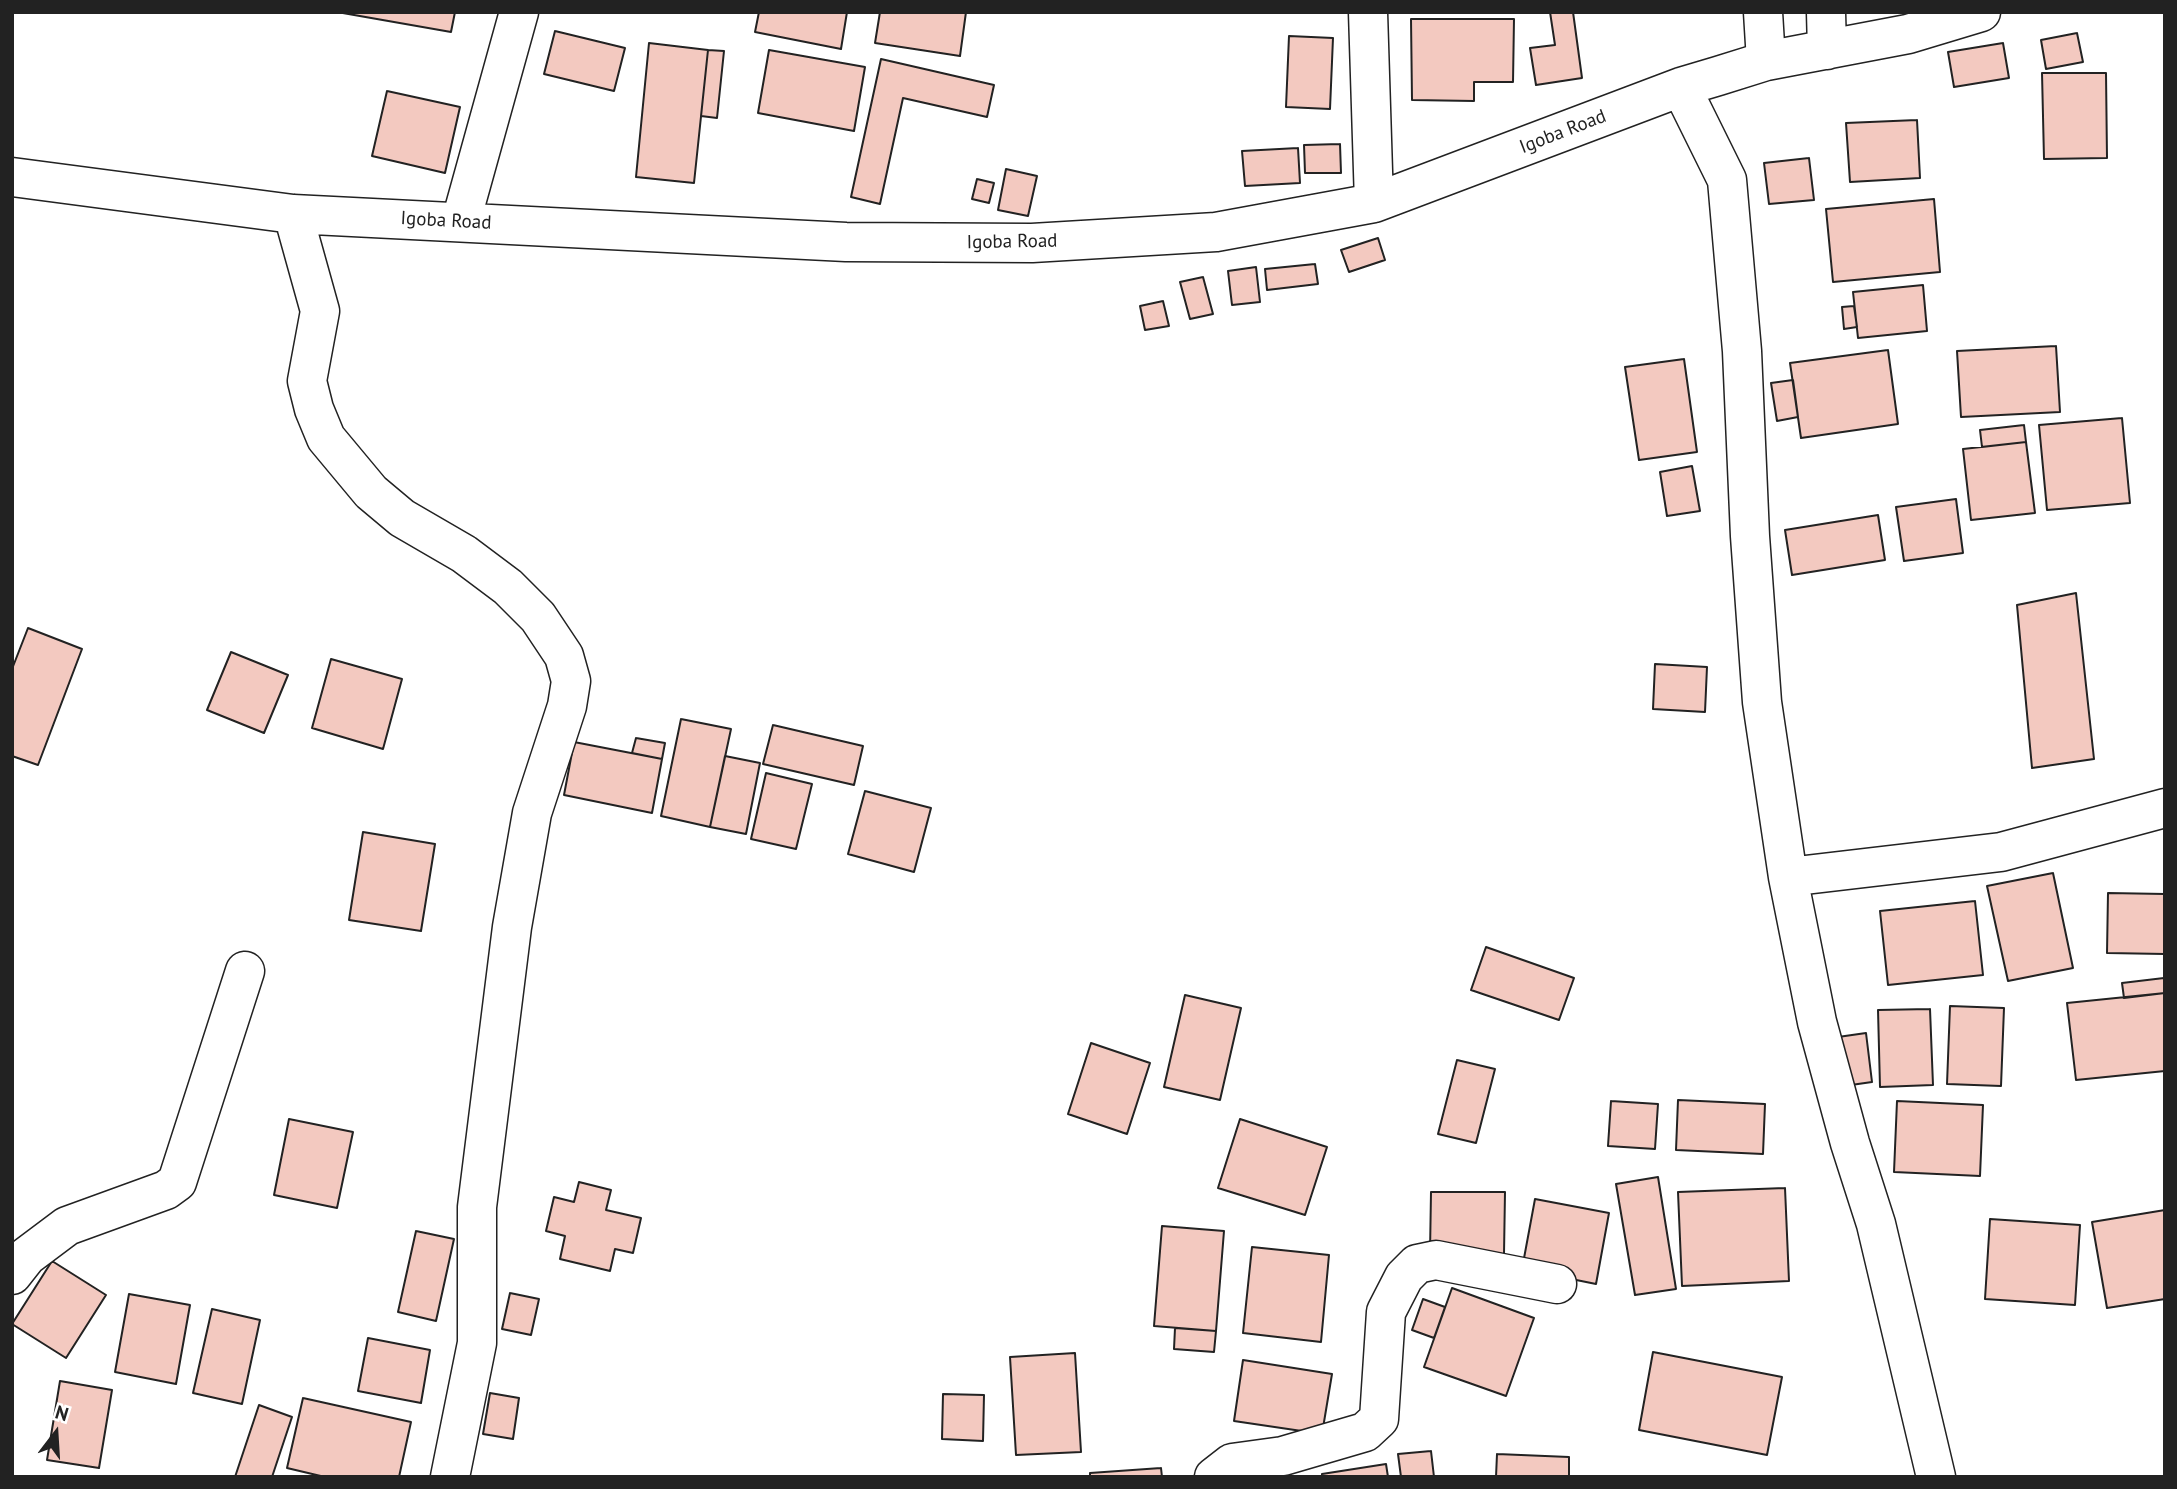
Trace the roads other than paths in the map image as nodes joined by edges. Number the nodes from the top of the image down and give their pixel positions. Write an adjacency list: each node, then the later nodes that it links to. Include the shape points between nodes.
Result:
1 (519, 12): 12 (street)
2 (1368, 12): 10 (street)
3 (1763, 12): 7 (street)
4 (1826, 12): 6 (street)
5 (1981, 12): 6 (street, Igoba Road, via 1908,34)
6 (1828, 50): 7 (street, Igoba Road)
7 (1766, 61): 8 (street, Igoba Road)
8 (1681, 87): 10 (street, Igoba Road); 14 (street, via 1727,180 1742,351 1762,702)
9 (12, 177): 11 (street, Igoba Road)
10 (1374, 203): 12 (street, Igoba Road, via 1216,232 1032,243 846,242)
11 (293, 214): 12 (street, Igoba Road); 18 (street, via 320,311 307,381 326,438 371,492 402,518 464,554 508,587 538,617 564,656 571,681 532,813 512,927 477,1207 477,1343)
12 (461, 221)
13 (2165, 808): 14 (street, via 2001,852)
14 (1788, 877): 20 (street, via 1817,1022 1876,1224)
15 (245, 971): 16 (street, via 177,1182 67,1226 27,1256)
16 (12, 1275)
17 (1557, 1284): 19 (street, via 1436,1260 1418,1264 1404,1277 1386,1312 1379,1419 1365,1432 1283,1456 1232,1463)
18 (450, 1477)
19 (1214, 1477)
20 (1936, 1477)

